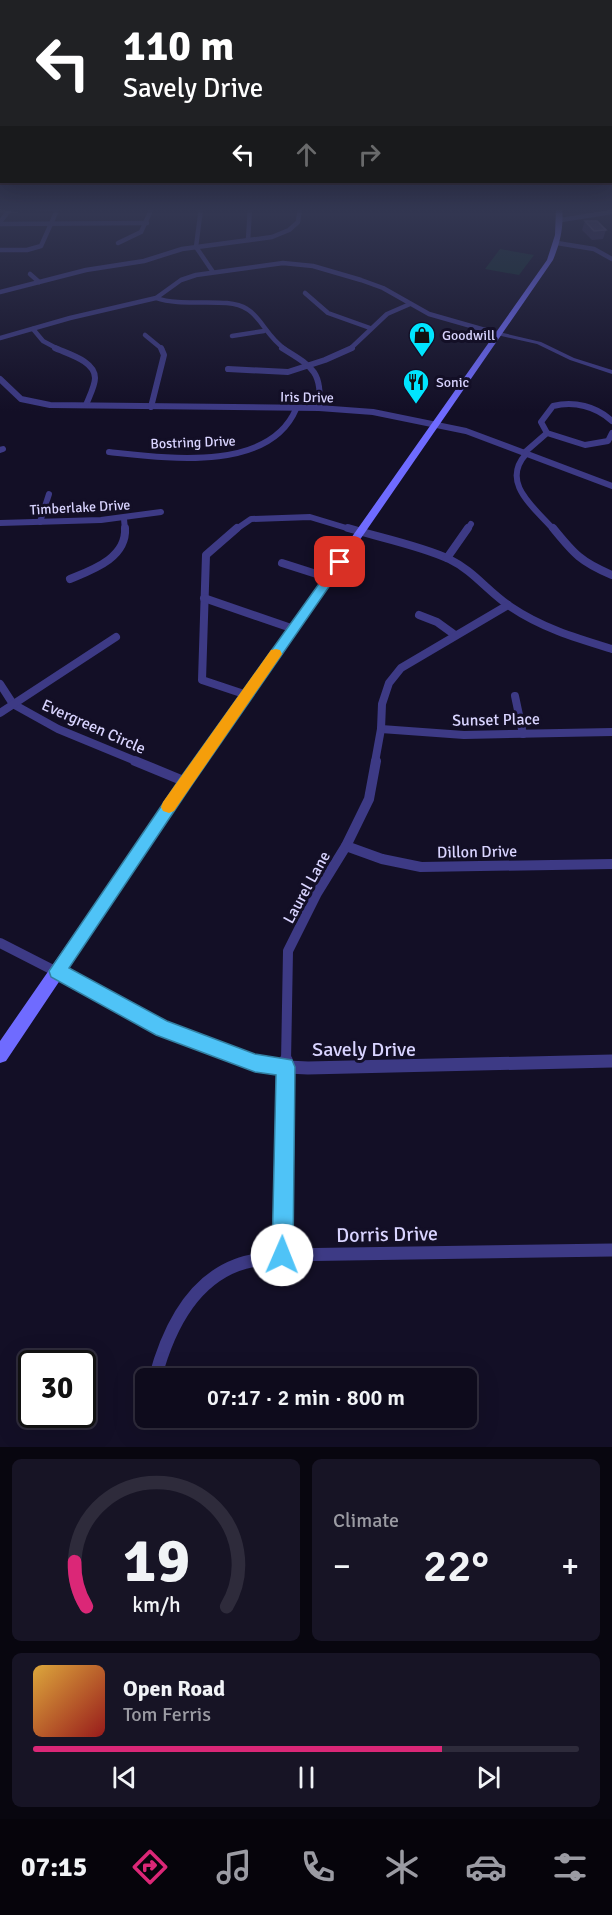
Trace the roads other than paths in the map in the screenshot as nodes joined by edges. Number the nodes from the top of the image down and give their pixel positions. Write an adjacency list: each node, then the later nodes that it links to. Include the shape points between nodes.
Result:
1 (33, 276): 6 (street)
2 (64, 276): 6 (street)
3 (199, 276): 9 (street, via 181,280)
4 (343, 276): 10 (street, via 383,288)
5 (539, 276): 14 (main road)
6 (39, 282): 7 (street)
7 (0, 292)
8 (305, 293): 11 (street, via 328,313)
9 (156, 298): 12 (street); 13 (street, via 176,305 239,305 253,312)
10 (410, 304): 11 (street, via 387,314); 14 (street, via 454,322)
11 (370, 328): 18 (street, via 351,349)
12 (33, 329): 17 (street); 22 (street, via 42,342 71,353 92,368 95,378)
13 (264, 332): 16 (street); 18 (street)
14 (499, 334): 20 (street, via 539,343); 27 (main road)
15 (145, 335): 23 (street, via 164,355)
16 (232, 336)
17 (0, 338)
18 (308, 366): 19 (street, via 288,372); 24 (street, via 321,384)
19 (228, 369)
20 (612, 372)
21 (0, 379): 22 (street, Iris Drive, via 17,399 29,403)
22 (86, 405): 23 (street, Iris Drive)
23 (151, 407): 25 (street, Iris Drive)
24 (319, 408): 25 (street, Iris Drive); 27 (street, Iris Drive)
25 (296, 409): 30 (street, Bostring Drive, via 283,431 246,451 158,456)
26 (612, 421): 28 (street, via 598,411 562,404 548,410 543,419)
27 (436, 423): 31 (street, Iris Drive); 39 (main road)
28 (548, 433): 29 (street, via 589,446 608,441); 31 (street)
29 (612, 433)
30 (109, 452)
31 (526, 454): 32 (street, Iris Drive); 42 (street, via 516,465 514,476 518,486 576,556)
32 (612, 486)
33 (49, 495): 36 (street)
34 (161, 512): 35 (street, Timberlake Drive)
35 (124, 519): 36 (street, Timberlake Drive); 44 (street, via 125,541 111,558)
36 (40, 522): 37 (street, Timberlake Drive)
37 (0, 523)
38 (471, 524): 40 (street)
39 (362, 532): 40 (street); 43 (main road); 45 (street, via 310,517 251,519 206,555)
40 (447, 558): 46 (street, via 471,570)
41 (282, 564): 43 (street)
42 (612, 575)
43 (329, 578): 48 (main road)
44 (70, 579)
45 (204, 598): 48 (street); 53 (street, via 202,680)
46 (508, 605): 49 (street, Laurel Lane); 51 (street, via 552,630)
47 (419, 615): 49 (street)
48 (294, 628): 53 (main road)
49 (455, 635): 57 (street, Laurel Lane, via 401,668 389,683 382,704)
50 (116, 637): 55 (street)
51 (612, 649)
52 (0, 684): 55 (street)
53 (246, 695): 60 (main road)
54 (515, 696): 59 (street)
55 (12, 704): 56 (street); 60 (street, Evergreen Circle, via 58,729)
56 (0, 713)
57 (381, 729): 59 (street, Sunset Place, via 464,735); 61 (street, Laurel Lane, via 369,799)
58 (612, 732): 59 (street, Sunset Place)
59 (523, 734)
60 (186, 782): 64 (main road)
61 (346, 846): 62 (street, Dillon Drive, via 421,867); 67 (street, Laurel Lane, via 316,893 288,951)
62 (612, 864)
63 (0, 943): 64 (street, Savely Drive)
64 (57, 971): 65 (main road); 67 (street, Savely Drive, via 162,1028 255,1063)
65 (0, 1055)
66 (612, 1061): 67 (street, Savely Drive)
67 (285, 1067): 69 (street, Laurel Lane)
68 (612, 1250): 69 (street, Dorris Drive)
69 (282, 1255): 70 (street, Dorris Drive, via 233,1266 204,1284 177,1319)
70 (157, 1368)

